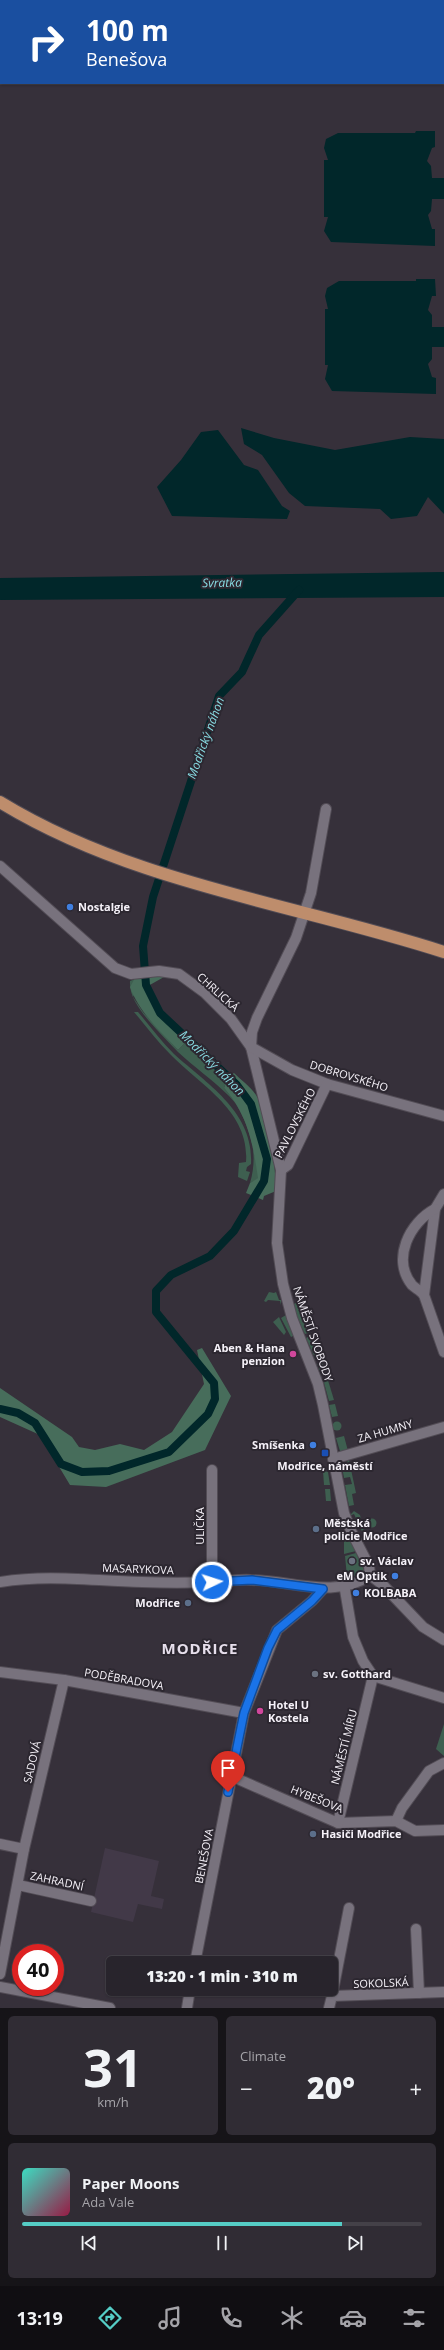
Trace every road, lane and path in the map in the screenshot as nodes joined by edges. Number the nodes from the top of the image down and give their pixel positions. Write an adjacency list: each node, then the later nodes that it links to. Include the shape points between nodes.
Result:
1 (0, 802): 4 (main road, via 65,837 145,867)
2 (326, 809): 4 (street, via 311,893)
3 (0, 866): 6 (street, CHRLICKÁ, via 106,961 126,973 158,971 179,974 206,993 231,1018)
4 (304, 913): 5 (main road); 6 (street, via 296,938 257,1018 252,1032)
5 (444, 952)
6 (251, 1047): 7 (street, DOBROVSKÉHO, via 292,1070); 9 (street, NÁMĚSTÍ SVOBODY)
7 (327, 1084): 8 (street, DOBROVSKÉHO); 9 (street, PAVLOVSKÉHO, via 288,1165)
8 (444, 1116)
9 (281, 1170): 15 (street, NÁMĚSTÍ SVOBODY, via 277,1243 283,1284 292,1318 318,1384)
10 (444, 1194): 11 (street)
11 (436, 1210): 12 (street); 12 (street, via 423,1216 408,1238 403,1253 407,1275 412,1285)
12 (424, 1295): 13 (street)
13 (444, 1352)
14 (444, 1427): 15 (street, ZA HUMNY)
15 (333, 1459): 17 (street, NÁMĚSTÍ SVOBODY, via 344,1513 369,1566)
16 (212, 1470): 19 (street, ULIČKA)
17 (370, 1575): 20 (street, via 363,1580); 22 (street, via 423,1627)
18 (0, 1582): 19 (street, MASARYKOVA, via 53,1577 141,1582)
19 (212, 1582): 21 (street, MASARYKOVA, via 252,1580)
20 (344, 1584): 21 (street); 24 (street, via 353,1637 363,1661)
21 (323, 1589): 27 (street, BENEŠOVA, via 277,1630)
22 (444, 1640)
23 (0, 1672): 25 (street, PODĚBRADOVA)
24 (373, 1676): 26 (street); 31 (street, NÁMĚSTÍ MÍRU)
25 (64, 1680): 27 (street, PODĚBRADOVA); 34 (street, SADOVÁ)
26 (444, 1698)
27 (244, 1713): 29 (street, BENEŠOVA)
28 (444, 1763): 30 (street, via 429,1771 402,1808)
29 (232, 1776): 31 (street, HYBEŠOVA); 39 (street, BENEŠOVA)
30 (396, 1821): 31 (street, HYBEŠOVA); 32 (street, HYBEŠOVA, via 415,1831)
31 (338, 1823)
32 (444, 1830)
33 (0, 1844): 34 (street)
34 (24, 1849): 35 (street, SADOVÁ)
35 (18, 1885): 36 (street, ZAHRADNÍ); 41 (street, SADOVÁ)
36 (91, 1901)
37 (349, 1908): 40 (street)
38 (416, 1929): 44 (street, SOKOLSKÁ)
39 (196, 1956)
40 (338, 1965)
41 (0, 1974)
42 (0, 1987): 48 (street)
43 (444, 1992): 44 (street, SOKOLSKÁ)
44 (420, 1993): 47 (street, SOKOLSKÁ)
45 (189, 1996): 49 (street)
46 (332, 1996): 50 (street)
47 (338, 1996)
48 (110, 2008)
49 (187, 2008)
50 (329, 2008)

